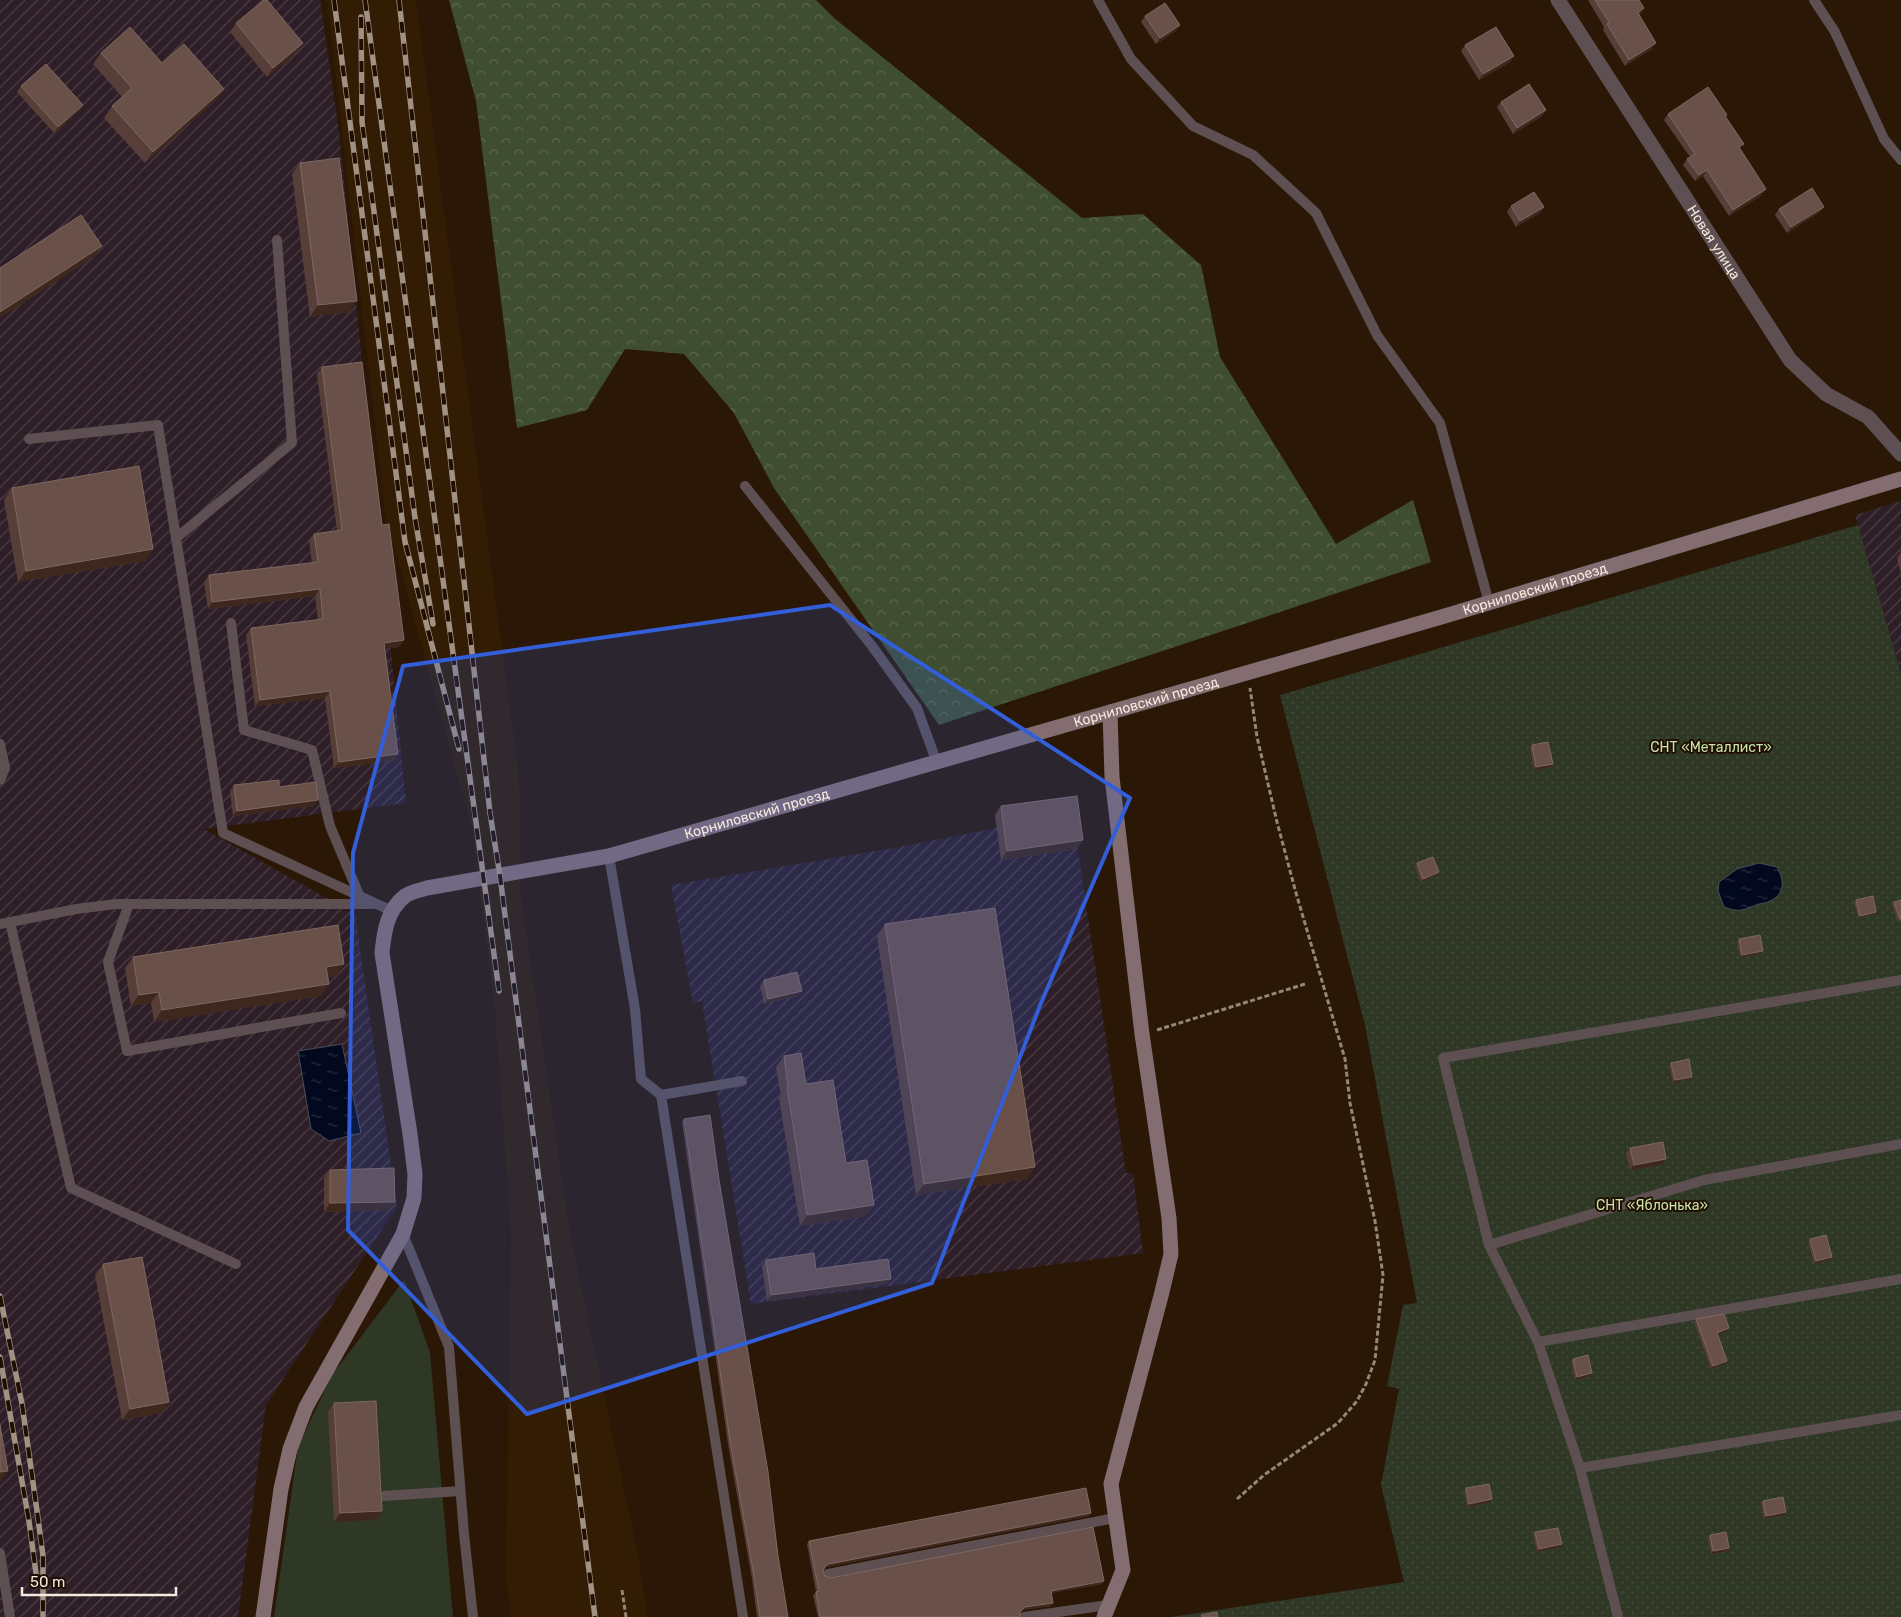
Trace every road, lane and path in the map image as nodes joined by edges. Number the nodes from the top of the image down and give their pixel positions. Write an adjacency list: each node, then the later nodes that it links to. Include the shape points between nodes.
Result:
1 (1098, 0): 11 (lane, via 1131,59 1193,126 1253,155 1316,214 1377,335 1440,423)
2 (1558, 0): 7 (street, Новая улица, via 1790,360 1826,394 1868,418)
3 (1814, 0): 4 (lane, via 1835,32 1884,140)
4 (1901, 160)
5 (277, 240): 10 (lane, via 292,443)
6 (29, 439): 10 (lane, via 158,425)
7 (1901, 454)
8 (1901, 479): 11 (street, Корниловский проезд)
9 (745, 486): 16 (lane, via 917,708)
10 (176, 538): 19 (lane, via 223,832)
11 (1489, 603): 13 (street, Корниловский проезд)
12 (231, 623): 19 (lane, via 244,730 312,750 330,826)
13 (1247, 673): 14 (street, Корниловский проезд); 40 (path, via 1257,737 1277,822 1345,1059 1350,1102 1376,1221 1383,1274 1375,1360 1357,1401 1338,1423 1264,1475)
14 (1110, 712): 16 (street, Корниловский проезд); 27 (street, via 1112,777)
15 (0, 744): 17 (lane, via 5,768)
16 (937, 763): 18 (street, Корниловский проезд)
17 (0, 780)
18 (609, 856): 22 (street, Корниловский проезд, via 427,888 405,896); 29 (lane, via 635,1009 641,1079)
19 (360, 897): 21 (lane)
20 (129, 904): 21 (lane); 23 (lane, via 76,909); 26 (lane, via 108,962 127,1052)
21 (376, 904): 22 (lane)
22 (392, 912): 31 (street, via 384,928 382,953 415,1174 414,1198)
23 (5, 923): 33 (lane, via 71,1188)
24 (1901, 980): 32 (lane, via 1443,1058)
25 (1305, 984): 27 (path)
26 (341, 1013)
27 (1142, 1034): 41 (street, via 1169,1218 1171,1254 1111,1484)
28 (742, 1081): 29 (lane)
29 (661, 1095): 50 (lane)
30 (1901, 1144): 32 (lane, via 1704,1180)
31 (403, 1234): 38 (lane, via 448,1348); 47 (street, via 306,1407 290,1449)
32 (1489, 1245): 35 (lane)
33 (236, 1264)
34 (1901, 1279): 35 (lane)
35 (1538, 1342): 37 (lane)
36 (1901, 1415): 37 (lane)
37 (1580, 1468): 52 (lane)
38 (460, 1491): 39 (lane); 48 (lane)
39 (384, 1496)
40 (1237, 1500)
41 (1115, 1518): 43 (lane); 45 (street, via 1123,1570)
42 (0, 1553): 46 (lane)
43 (828, 1574)
44 (622, 1590): 49 (path)
45 (1106, 1611): 51 (lane)
46 (10, 1617)
47 (262, 1617)
48 (473, 1617)
49 (626, 1617)
50 (742, 1617)
51 (1024, 1617)
52 (1618, 1617)

